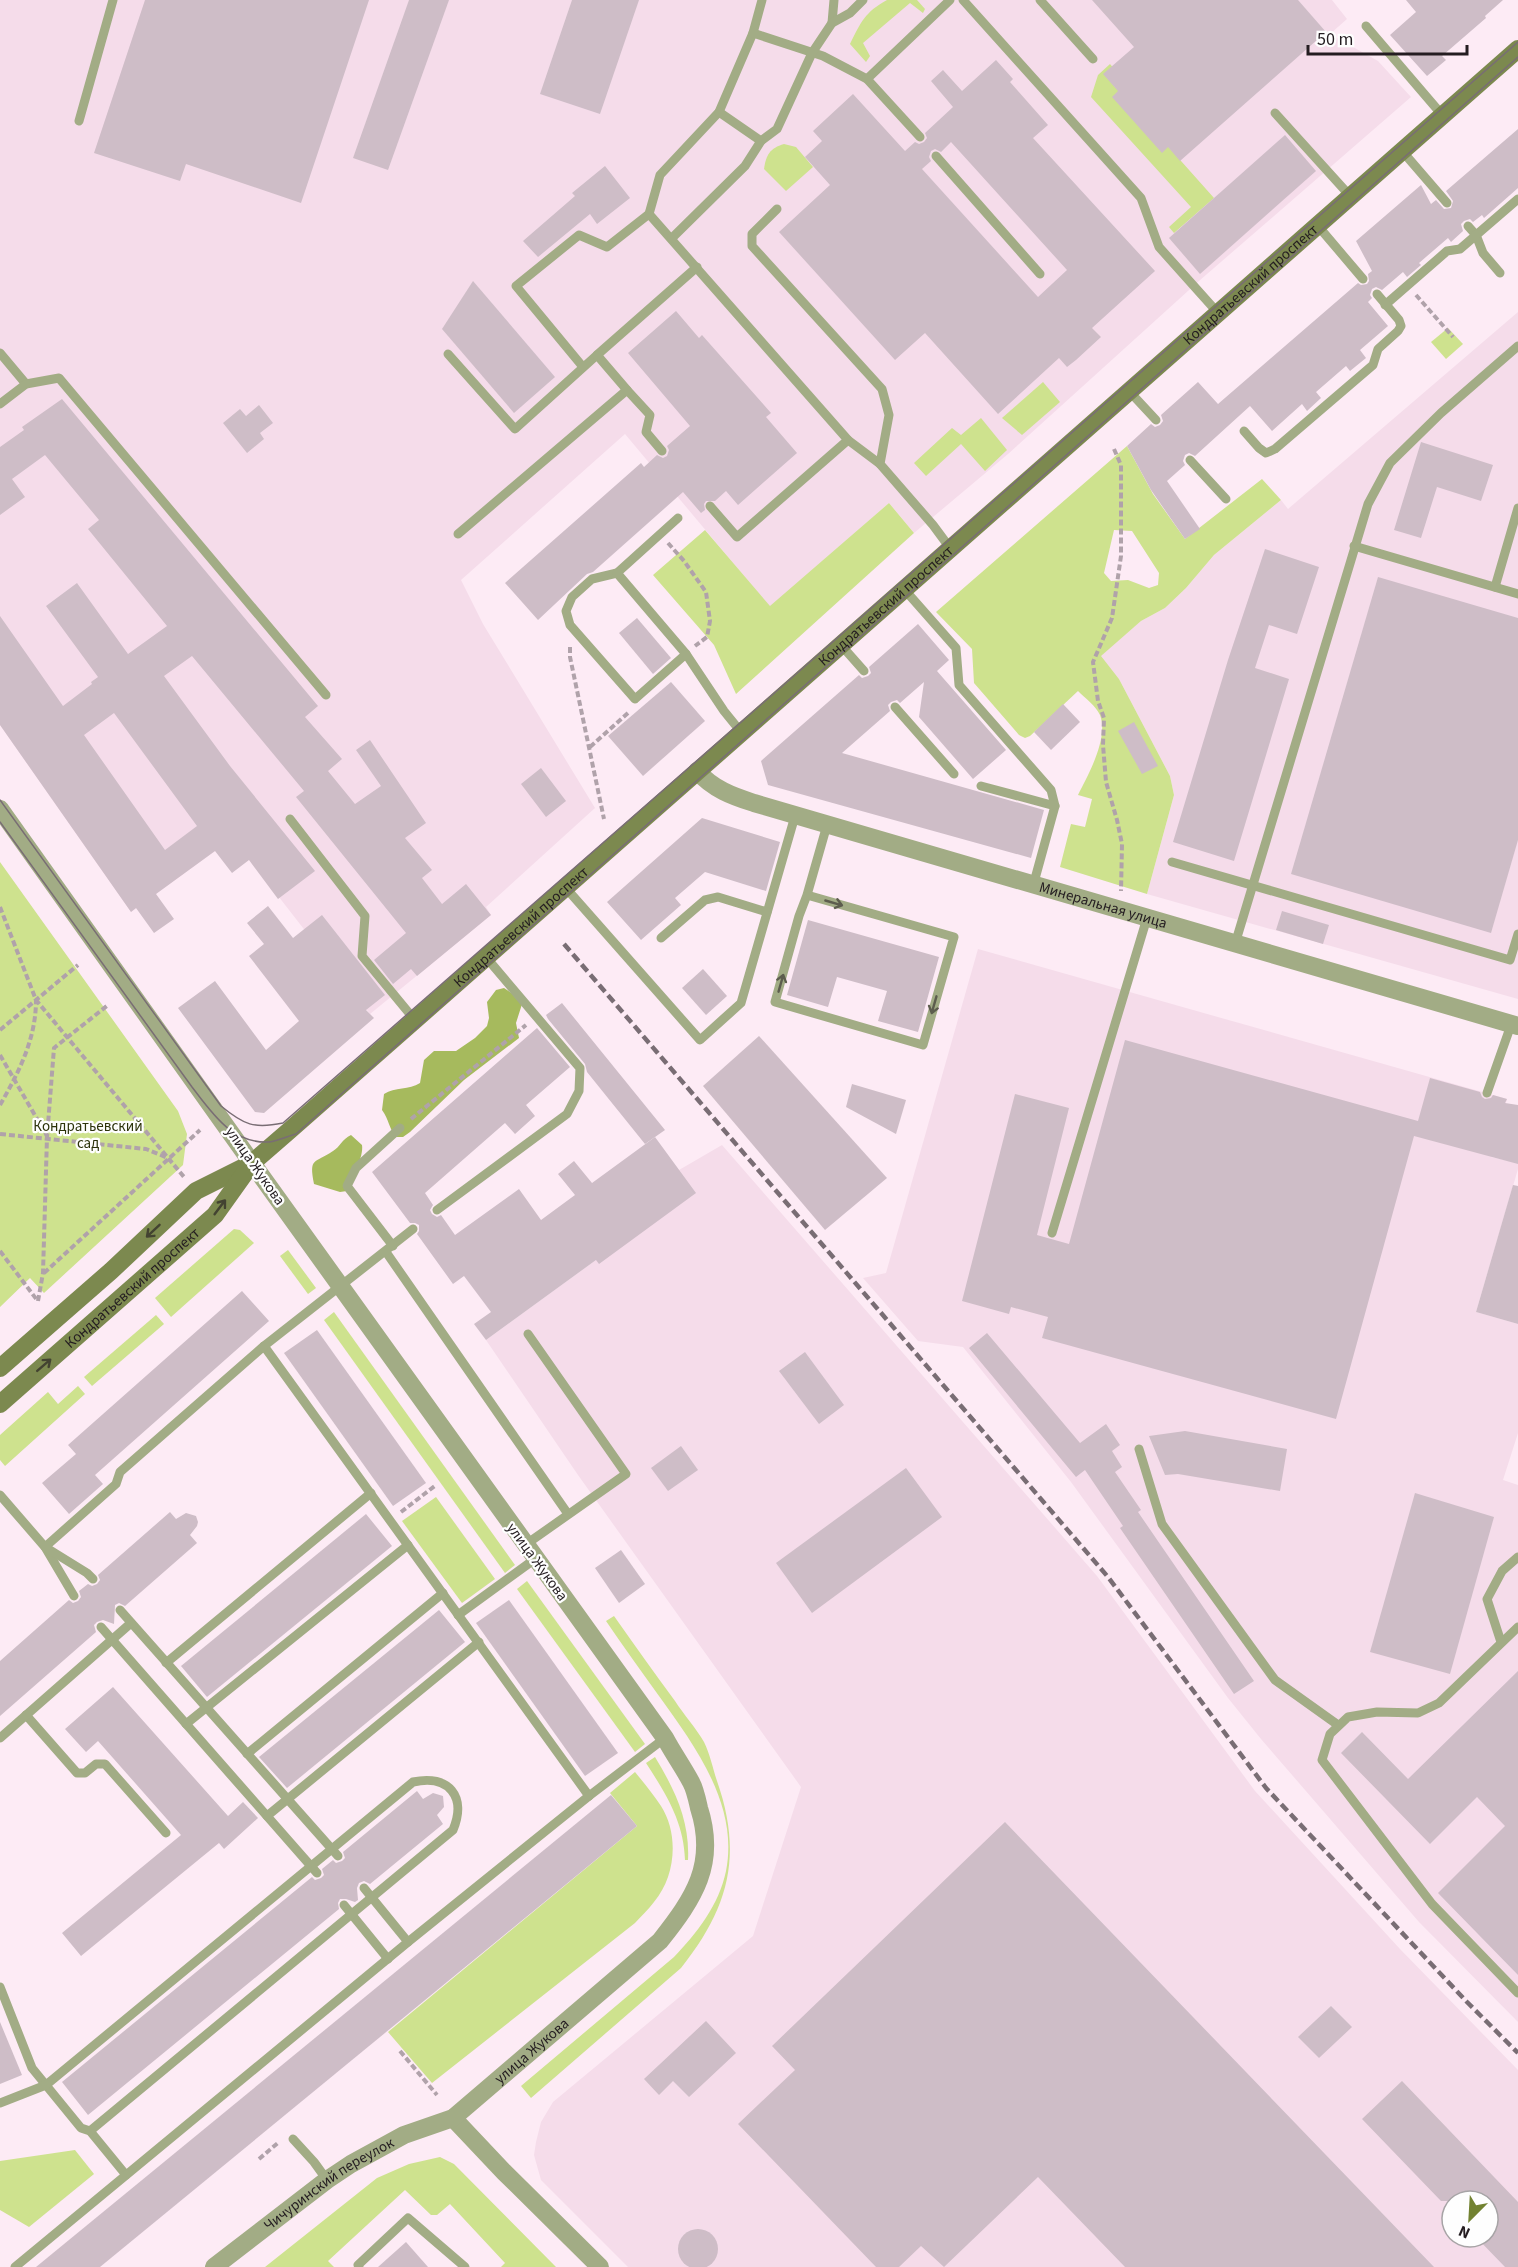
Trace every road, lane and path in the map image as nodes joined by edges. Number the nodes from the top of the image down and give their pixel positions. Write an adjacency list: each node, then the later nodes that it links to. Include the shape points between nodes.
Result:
1 (113, 0): 18 (lane)
2 (762, 0): 10 (lane)
3 (834, 0): 8 (lane)
4 (863, 0): 8 (lane)
5 (950, 0): 14 (lane)
6 (963, 0): 39 (lane, via 1141,198 1159,247)
7 (1040, 0): 13 (lane)
8 (832, 23): 12 (lane)
9 (1366, 26): 17 (lane)
10 (753, 33): 12 (lane); 15 (lane)
11 (1518, 49): 17 (main road, Кондратьевский проспект)
12 (812, 53): 14 (lane); 20 (lane, via 777,129)
13 (1093, 59)
14 (867, 79): 19 (lane)
15 (719, 112): 20 (lane); 27 (lane, via 660,175)
16 (1275, 113): 23 (lane)
17 (1443, 116): 21 (main road, Кондратьевский проспект)
18 (79, 121)
19 (920, 137)
20 (761, 141): 31 (lane, via 745,166)
21 (1403, 152): 23 (main road, Кондратьевский проспект); 25 (lane)
22 (936, 156): 34 (lane)
23 (1351, 197): 28 (main road, Кондратьевский проспект)
24 (1518, 199): 30 (lane)
25 (1447, 203)
26 (777, 208): 56 (lane, via 752,234 752,246 882,389 889,416)
27 (649, 214): 31 (lane); 45 (lane, via 607,247 579,235 516,286)
28 (1318, 226): 35 (lane); 39 (main road, Кондратьевский проспект)
29 (1468, 226): 30 (lane)
30 (1476, 235): 33 (lane, via 1483,253); 36 (lane, via 1460,249 1447,251)
31 (672, 238): 32 (lane)
32 (697, 267): 44 (lane); 52 (lane)
33 (1500, 273)
34 (1040, 274)
35 (1363, 279)
36 (1408, 285): 38 (lane); 40 (path)
37 (1377, 294): 38 (lane)
38 (1385, 304): 51 (lane, via 1401,326 1378,349 1372,365 1275,450 1266,453)
39 (1218, 313): 48 (main road, Кондратьевский проспект)
40 (1453, 337)
41 (1518, 346): 63 (lane, via 1390,463 1368,504)
42 (0, 353): 46 (lane)
43 (448, 354): 45 (lane, via 514,429)
44 (597, 355): 45 (lane); 47 (lane)
45 (583, 367)
46 (26, 384): 49 (lane); 74 (lane, via 59,378)
47 (627, 390): 54 (lane, via 650,415 646,432); 61 (lane)
48 (1129, 391): 50 (lane); 64 (main road, Кондратьевский проспект)
49 (0, 404)
50 (1156, 420)
51 (1244, 431)
52 (848, 440): 56 (lane); 58 (lane, via 737,537)
53 (1114, 449): 92 (path, via 1121,465 1121,556 1112,618 1093,662 1104,718 1106,782 1122,844)
54 (662, 451)
55 (1190, 460): 57 (lane)
56 (880, 464): 64 (lane)
57 (1226, 499)
58 (710, 506)
59 (1518, 508): 66 (lane)
60 (678, 518): 62 (lane)
61 (458, 534)
62 (660, 534): 65 (lane); 70 (path, via 706,592 710,621)
63 (1354, 546): 66 (lane); 90 (lane)
64 (950, 548): 67 (main road, Кондратьевский проспект)
65 (617, 573): 69 (lane, via 590,577 572,597 566,611); 72 (lane)
66 (1495, 587): 68 (lane)
67 (904, 589): 71 (main road, Кондратьевский проспект); 82 (lane, via 956,648 959,685 1052,790)
68 (1518, 594)
69 (570, 625): 75 (lane); 78 (path, via 570,657)
70 (707, 637)
71 (841, 645): 73 (lane); 77 (main road, Кондратьевский проспект)
72 (686, 654): 75 (lane); 77 (lane)
73 (864, 671)
74 (326, 695)
75 (635, 699): 78 (path, via 632,709)
76 (895, 707): 80 (lane)
77 (741, 732): 79 (main road, Кондратьевский проспект)
78 (589, 747): 86 (path)
79 (697, 771): 84 (street, Минеральная улица, via 729,796); 91 (main road, Кондратьевский проспект)
80 (954, 774)
81 (981, 786): 82 (lane)
82 (1055, 806): 89 (lane)
83 (0, 809): 118 (street, улица Жукова)
84 (795, 816): 87 (street, Минеральная улица); 95 (lane)
85 (290, 819): 105 (lane, via 365,916 362,956)
86 (604, 819)
87 (827, 825): 89 (street, Минеральная улица); 93 (lane)
88 (1172, 862): 90 (lane)
89 (1033, 885): 96 (street, Минеральная улица)
90 (1253, 885): 97 (lane, via 1510,960); 99 (lane)
91 (565, 887): 95 (lane, via 700,1040 741,1003); 100 (main road, Кондратьевский проспект)
92 (1121, 893)
93 (807, 895): 93 (lane, one-way to 93, via 954,937 923,1045 775,1002)
94 (0, 907): 102 (path)
95 (767, 912): 98 (lane, via 718,897 705,900)
96 (1147, 918): 99 (street, Минеральная улица); 122 (lane)
97 (1518, 934)
98 (661, 938)
99 (1235, 944): 106 (street, Минеральная улица)
100 (486, 956): 104 (lane); 105 (main road, Кондратьевский проспект)
101 (78, 965): 102 (path)
102 (36, 1000): 107 (path); 108 (path); 110 (path, via 33,1035)
103 (108, 1005): 108 (path)
104 (536, 1017): 113 (path); 120 (lane, via 580,1068 579,1091 567,1114)
105 (414, 1019): 118 (main road, Кондратьевский проспект)
106 (1515, 1025): 111 (lane)
107 (0, 1030)
108 (68, 1036): 116 (path, via 54,1048); 117 (path)
109 (0, 1055): 110 (path)
110 (14, 1080): 112 (path); 116 (path)
111 (1487, 1094)
112 (0, 1105)
113 (400, 1128): 123 (lane, via 356,1168 347,1186)
114 (200, 1130): 117 (path)
115 (0, 1134): 116 (path)
116 (47, 1137): 117 (path, via 146,1149); 125 (path)
117 (170, 1158): 119 (path); 125 (path)
118 (252, 1163): 126 (street, улица Жукова); 129 (main road, Кондратьевский проспект, one-way to 129, via 196,1191); 130 (main road, Кондратьевский проспект, one-way to 118, via 215,1215)
119 (184, 1177)
120 (437, 1210)
121 (413, 1229): 123 (lane)
122 (1052, 1233)
123 (389, 1249): 126 (lane); 135 (lane)
124 (0, 1251): 125 (path, via 38,1301)
125 (43, 1273)
126 (339, 1285): 128 (lane); 139 (street, улица Жукова)
127 (528, 1334): 135 (lane, via 626,1474)
128 (264, 1346): 133 (lane); 138 (lane, via 120,1472 116,1484)
129 (0, 1368)
130 (3, 1397)
131 (1139, 1449): 156 (lane, via 1162,1524 1275,1680)
132 (436, 1485): 136 (path)
133 (371, 1493): 136 (lane); 152 (lane)
134 (0, 1495): 138 (lane)
135 (568, 1514): 139 (lane)
136 (390, 1520): 137 (lane)
137 (408, 1545): 142 (lane); 153 (lane)
138 (45, 1547): 141 (lane); 143 (lane)
139 (530, 1552): 145 (lane); 158 (street, улица Жукова)
140 (1518, 1557): 151 (lane, via 1502,1570 1486,1599)
141 (93, 1579)
142 (443, 1593): 145 (lane); 159 (lane)
143 (74, 1596)
144 (120, 1610): 146 (lane)
145 (458, 1615): 150 (lane)
146 (131, 1623): 149 (lane); 152 (lane)
147 (101, 1627): 149 (lane)
148 (1518, 1627): 151 (lane)
149 (112, 1639): 154 (lane); 155 (lane)
150 (478, 1642): 160 (lane); 161 (lane)
151 (1501, 1642): 156 (lane, via 1439,1704 1418,1713 1377,1712 1348,1717)
152 (166, 1663): 153 (lane)
153 (206, 1707): 155 (lane); 159 (lane)
154 (26, 1716): 157 (lane); 163 (lane, via 76,1773 105,1764)
155 (186, 1724): 162 (lane)
156 (1338, 1725): 173 (lane, via 1330,1734 1322,1760 1432,1904)
157 (0, 1738)
158 (665, 1738): 160 (lane); 178 (street, улица Жукова, via 692,1784 704,1822 706,1850 702,1877 684,1911 660,1941)
159 (248, 1754): 161 (lane)
160 (589, 1796): 170 (lane)
161 (288, 1799): 162 (lane); 164 (lane)
162 (267, 1816): 165 (lane)
163 (166, 1833)
164 (334, 1853): 165 (lane); 167 (lane, via 413,1782 427,1779 452,1790 459,1803 459,1817 453,1830)
165 (314, 1870): 175 (lane)
166 (364, 1888): 167 (lane)
167 (372, 1898): 169 (lane); 170 (lane)
168 (344, 1905): 169 (lane)
169 (351, 1915): 171 (lane); 179 (lane)
170 (408, 1942): 171 (lane)
171 (388, 1959): 182 (lane)
172 (0, 1987): 175 (lane, via 32,2068)
173 (1518, 1993)
174 (400, 2051): 176 (path)
175 (46, 2085): 177 (lane); 179 (lane, via 81,2128)
176 (437, 2096)
177 (0, 2103)
178 (453, 2118): 183 (street, Чичуринский переулок, via 404,2135); 188 (street)
179 (90, 2131): 182 (lane)
180 (293, 2139): 181 (path, via 278,2142); 183 (lane)
181 (259, 2159)
182 (126, 2175): 184 (lane)
183 (327, 2180): 185 (street, Чичуринский переулок)
184 (15, 2267)
185 (214, 2267)
186 (359, 2267): 187 (lane, via 408,2218)
187 (465, 2267)
188 (600, 2267)

